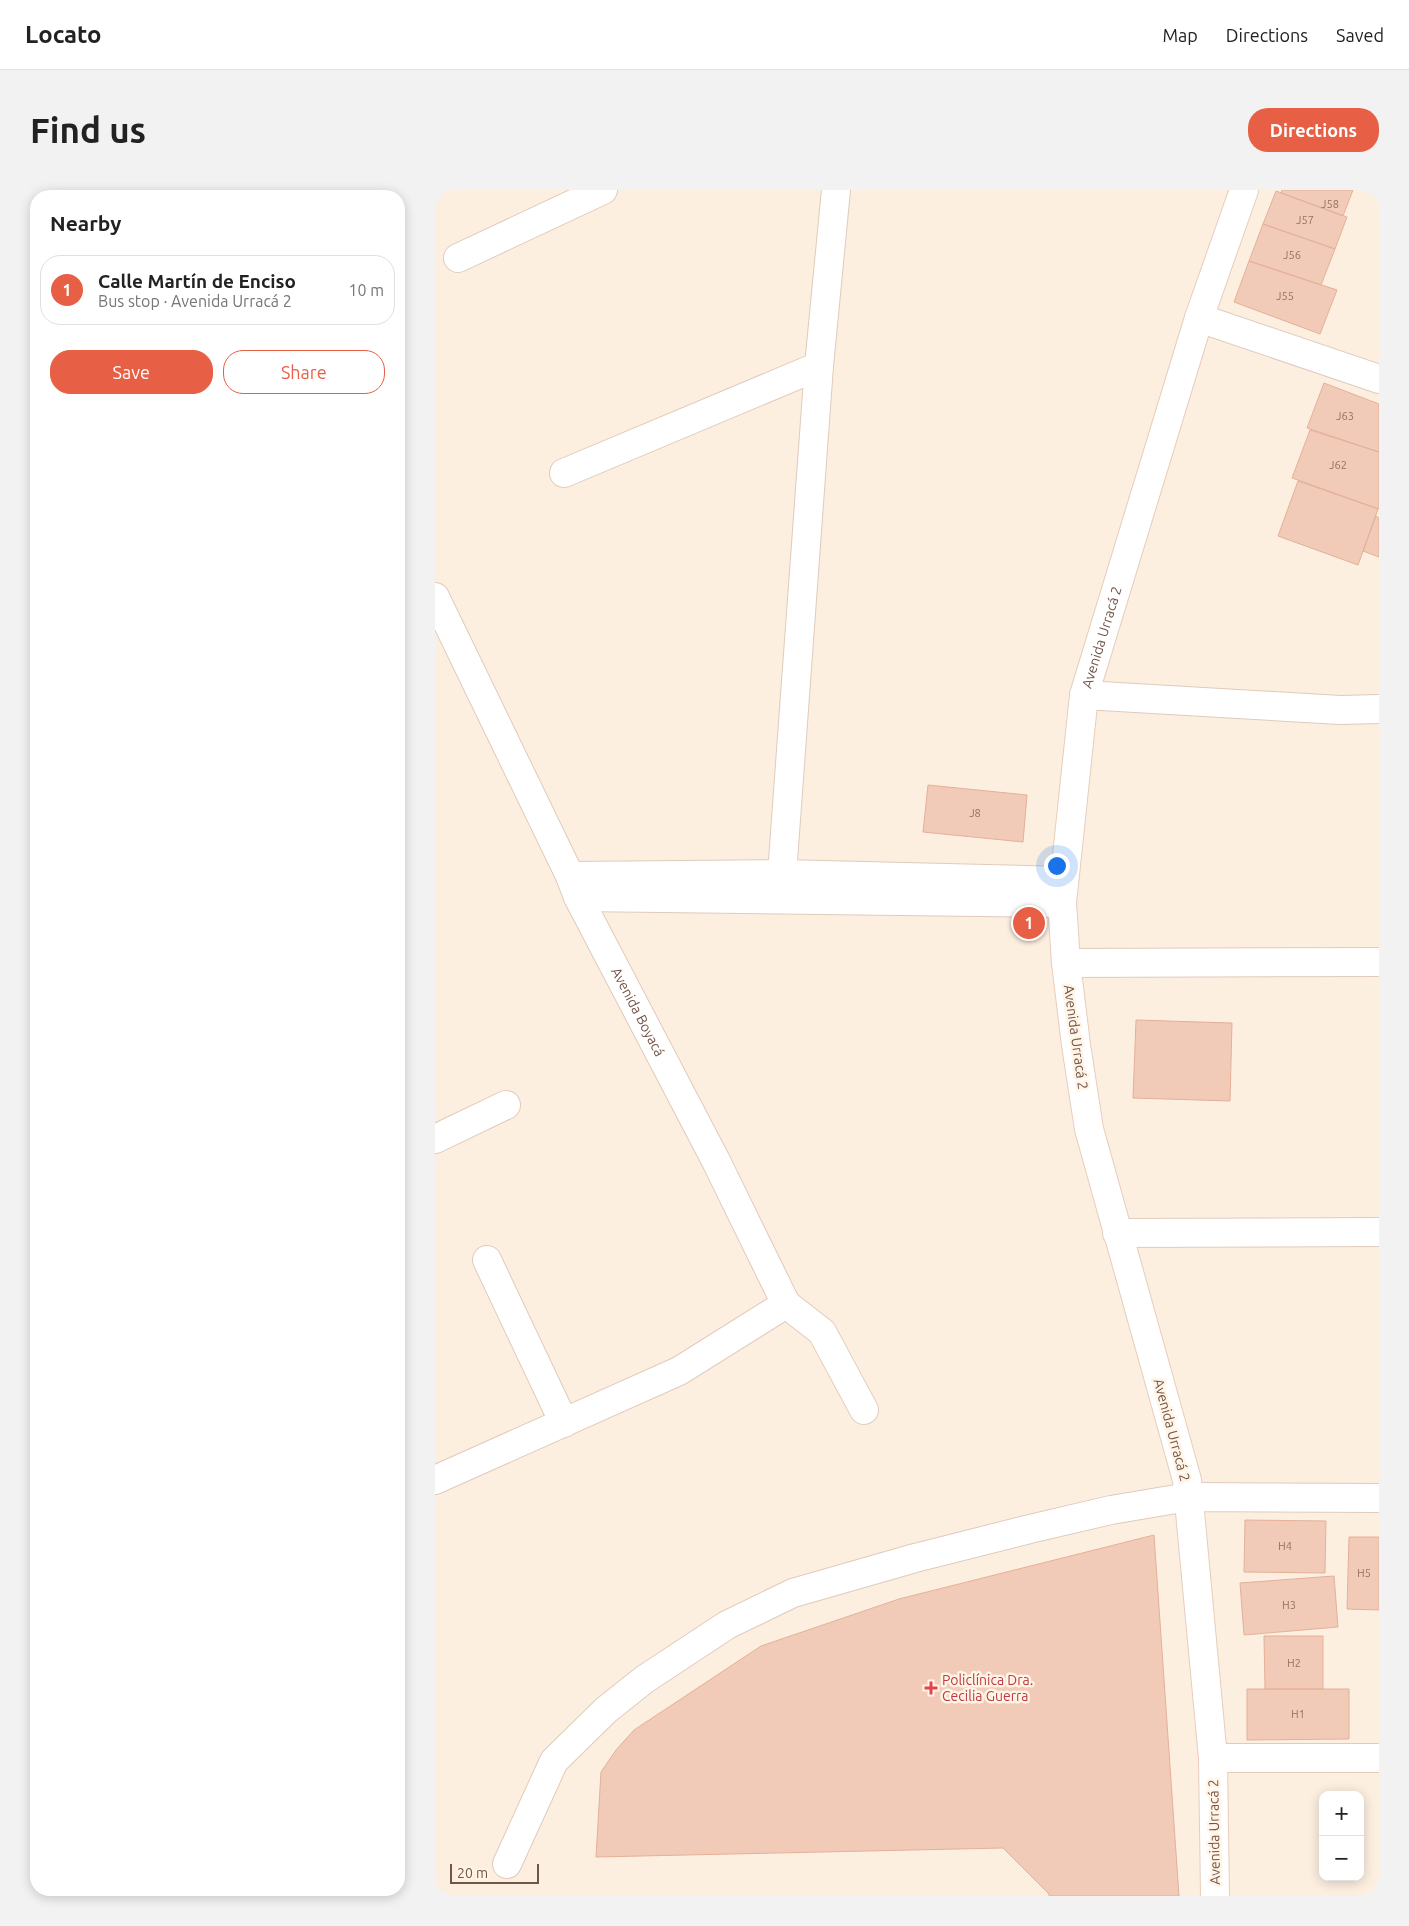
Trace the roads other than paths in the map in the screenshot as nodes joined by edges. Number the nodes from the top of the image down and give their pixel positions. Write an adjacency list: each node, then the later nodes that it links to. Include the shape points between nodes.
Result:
1 (603, 190): 4 (street)
2 (836, 190): 6 (street)
3 (1244, 190): 5 (street, Avenida Urracá 2)
4 (458, 258)
5 (1199, 318): 7 (street); 10 (street, Avenida Urracá 2)
6 (819, 366): 8 (street); 13 (street)
7 (1379, 379)
8 (564, 473)
9 (435, 597): 12 (street, Avenida Boyacá)
10 (1084, 695): 11 (street, via 1340,710); 14 (street, Avenida Urracá 2)
11 (1379, 709)
12 (574, 886): 13 (street); 22 (street, Avenida Boyacá)
13 (783, 886): 14 (street)
14 (1063, 892): 16 (street, Avenida Urracá 2)
15 (1379, 962): 16 (street)
16 (1066, 963): 20 (street, Avenida Urracá 2, via 1089,1129)
17 (506, 1105): 18 (street)
18 (435, 1139)
19 (1379, 1232): 20 (street)
20 (1117, 1233): 26 (street, Avenida Urracá 2, via 1187,1480)
21 (487, 1260): 24 (street)
22 (786, 1304): 23 (street, Avenida Boyacá, via 823,1332); 24 (street, via 679,1371)
23 (864, 1410)
24 (564, 1423): 25 (street)
25 (435, 1480)
26 (1188, 1497): 27 (street); 28 (street, Avenida Urracá 2); 30 (street, via 1111,1510 915,1558 793,1593 727,1625 645,1679 554,1761)
27 (1379, 1498)
28 (1213, 1758): 29 (street); 31 (street, Avenida Urracá 2)
29 (1379, 1758)
30 (507, 1864)
31 (1215, 1896)

